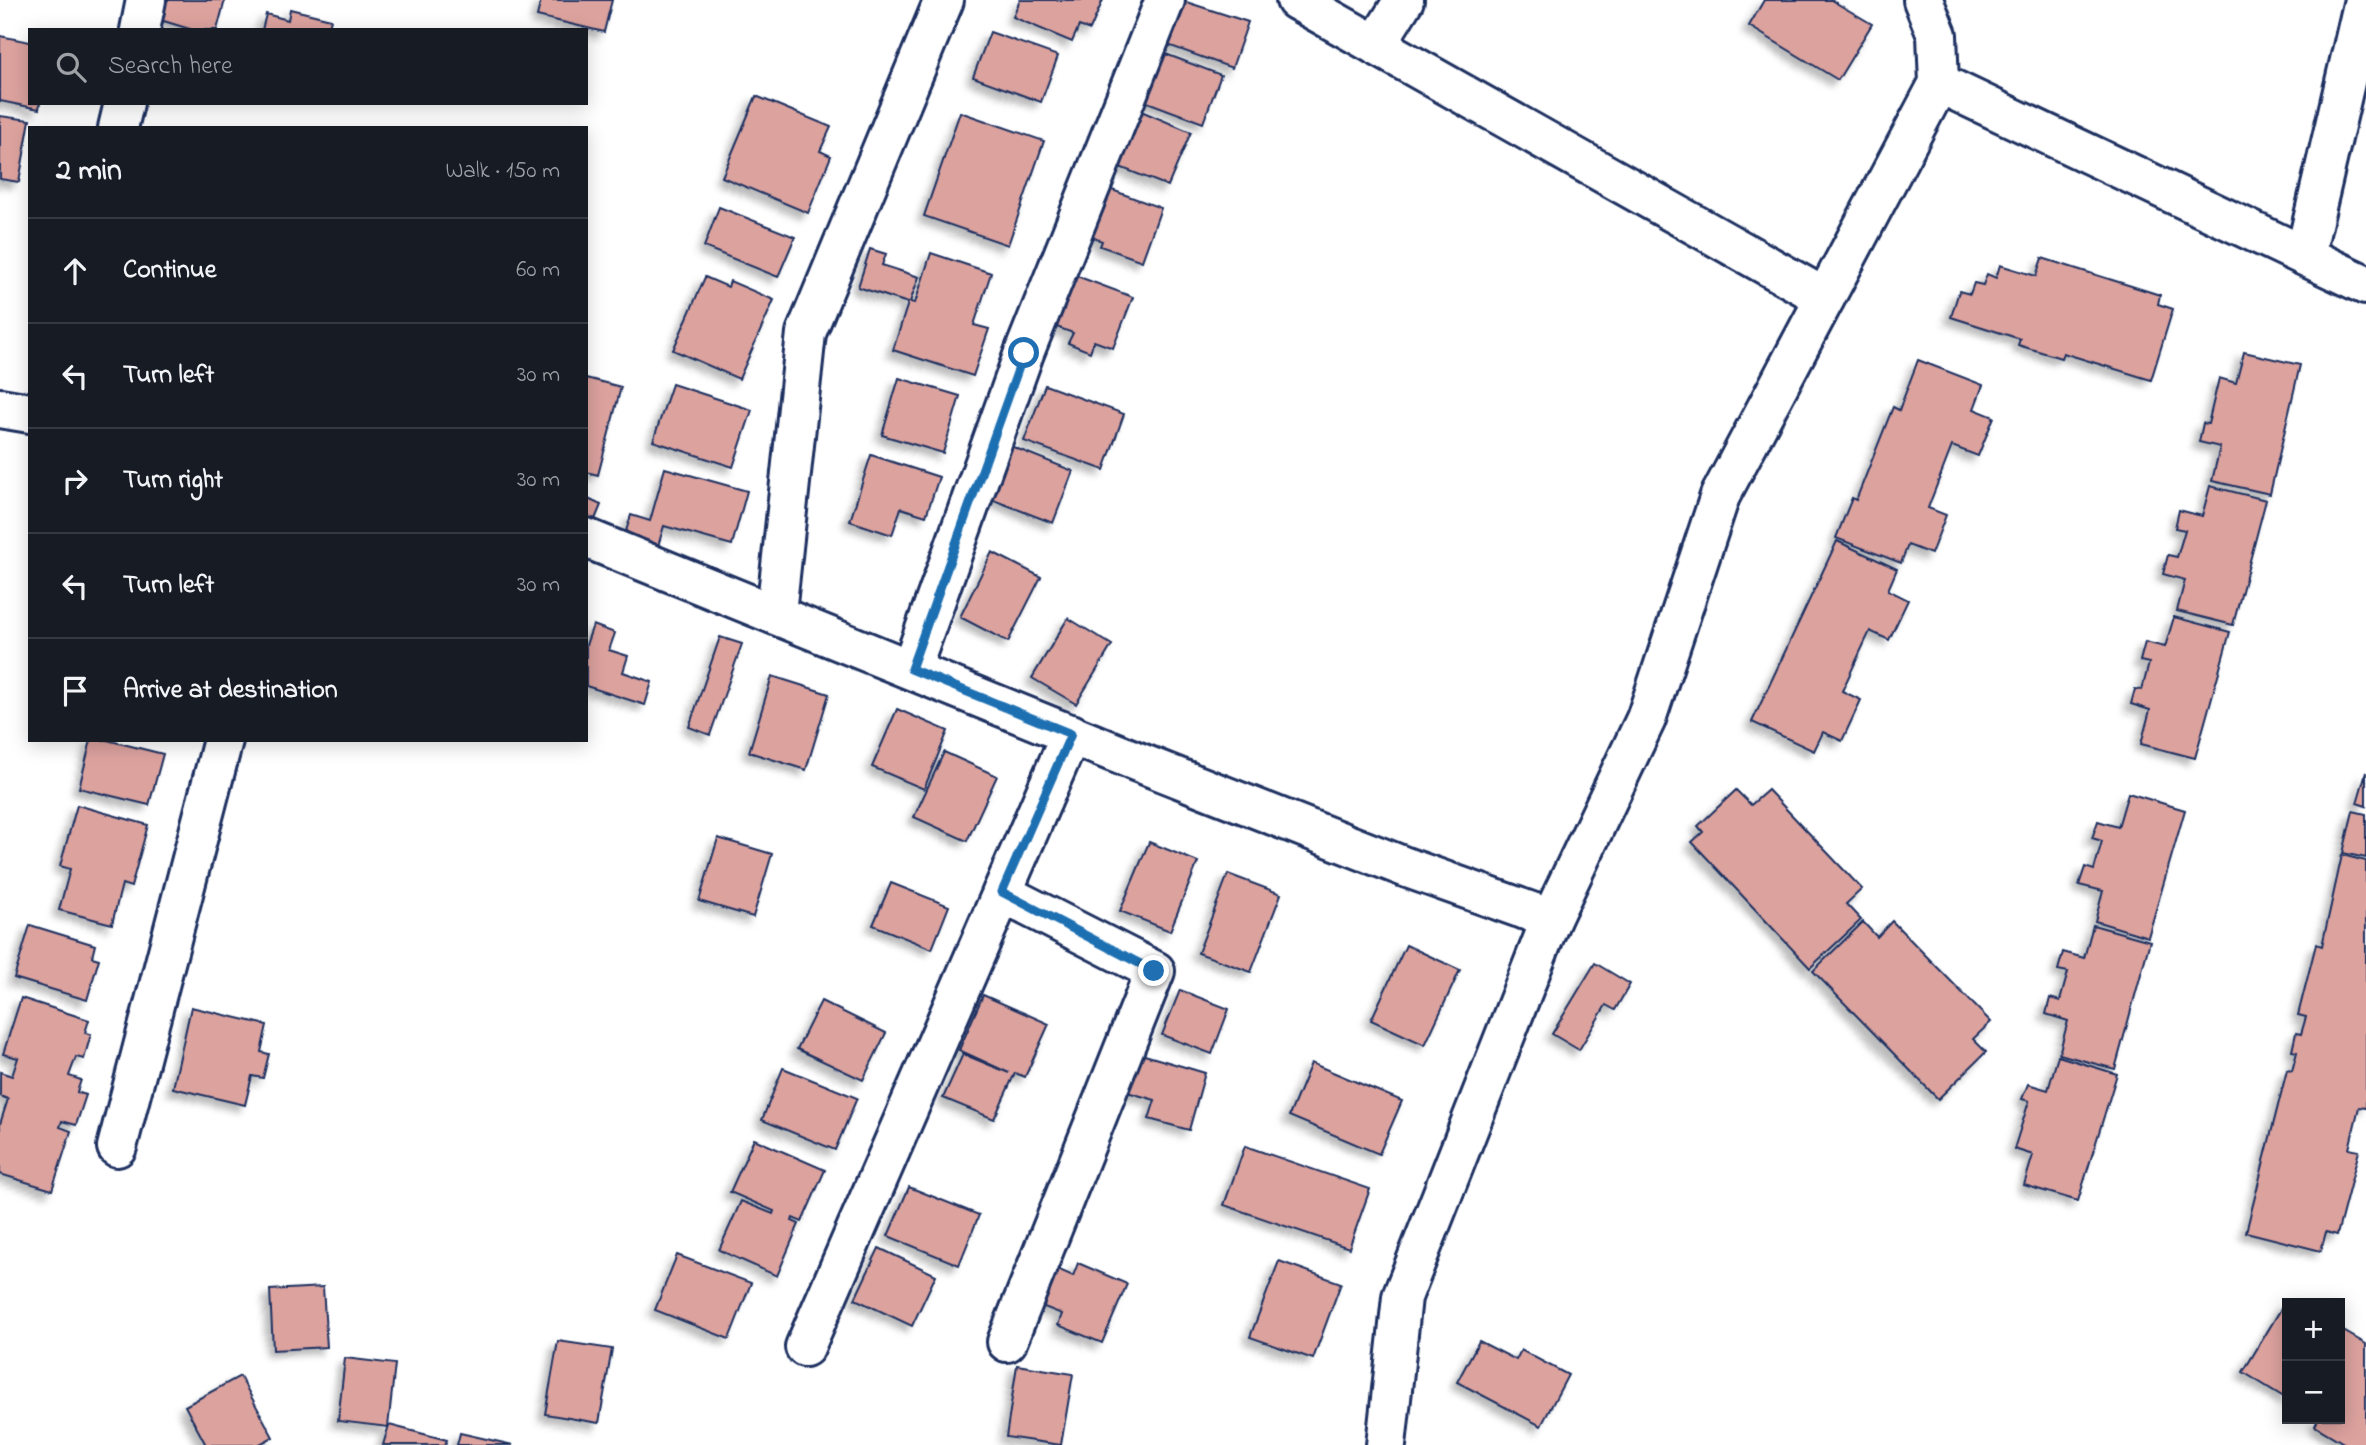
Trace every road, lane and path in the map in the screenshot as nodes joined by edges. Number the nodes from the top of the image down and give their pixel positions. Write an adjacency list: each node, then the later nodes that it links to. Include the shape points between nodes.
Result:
1 (146, 0): 8 (street)
2 (944, 0): 19 (street, via 806,333)
3 (1165, 0): 20 (street, via 1024,353)
4 (1296, 0): 9 (street)
5 (1404, 0): 9 (street)
6 (1923, 0): 10 (street, via 1937,35)
7 (2364, 0): 13 (street)
8 (140, 28)
9 (1376, 45): 15 (street)
10 (1939, 83): 13 (street); 15 (street)
11 (124, 105): 12 (street)
12 (118, 126)
13 (2305, 255): 14 (street)
14 (2366, 285)
15 (1825, 298): 24 (street, via 1720,496 1646,719)
16 (0, 408): 17 (street)
17 (28, 413)
18 (588, 539): 19 (street)
19 (776, 613): 20 (street)
20 (911, 669): 21 (street)
21 (1071, 734): 23 (street); 24 (street, via 1393,862)
22 (222, 742): 25 (street)
23 (1002, 892): 26 (street, via 1154,971); 27 (street)
24 (1551, 919): 28 (street, via 1402,1297)
25 (117, 1147)
26 (1007, 1342)
27 (805, 1347)
28 (1386, 1445)

